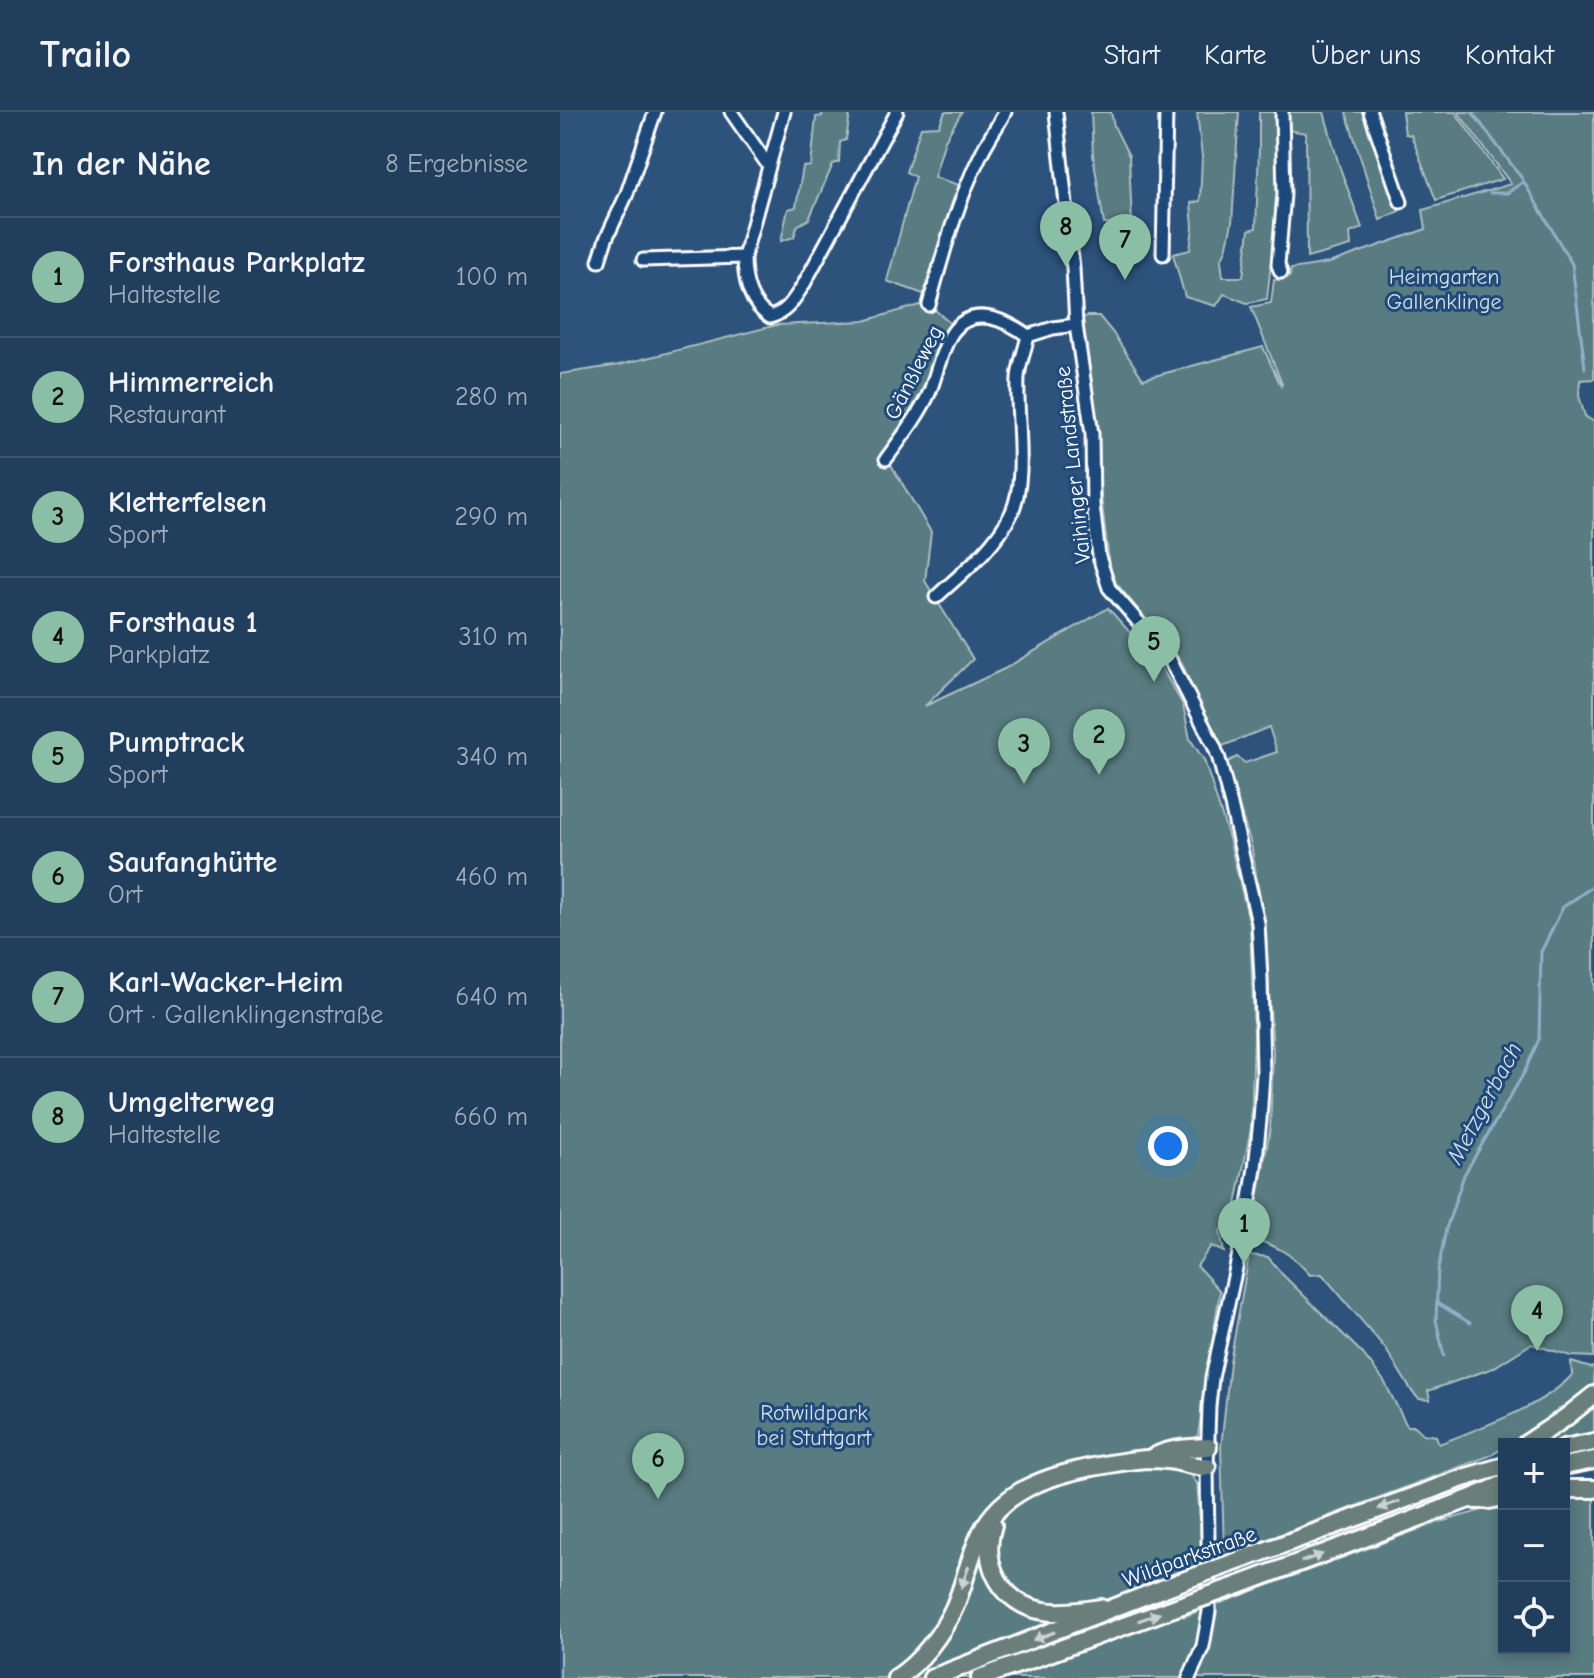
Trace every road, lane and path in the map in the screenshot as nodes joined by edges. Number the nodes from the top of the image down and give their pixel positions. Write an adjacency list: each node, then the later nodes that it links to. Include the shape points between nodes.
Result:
1 (655, 112): 15 (street)
2 (731, 112): 10 (street)
3 (784, 112): 10 (street)
4 (897, 112): 13 (street, via 804,284 780,314 770,317 760,311 744,275)
5 (1005, 112): 17 (street, via 961,201)
6 (1056, 112): 18 (street, Vaihinger Landstraße)
7 (1166, 112): 12 (street)
8 (1282, 112): 16 (street)
9 (1370, 112): 11 (street)
10 (768, 165): 13 (street)
11 (1401, 202)
12 (1163, 254)
13 (744, 257): 14 (street)
14 (643, 260)
15 (599, 261)
16 (1281, 272)
17 (929, 305)
18 (1076, 325): 19 (street); 25 (street, Vaihinger Landstraße, via 1092,434 1093,504 1103,573 1119,602 1168,656 1214,746 1258,923 1260,1120 1247,1217 1212,1378)
19 (1028, 336): 20 (street, Gänßleweg, via 994,317 963,322 952,333 929,394); 21 (street, via 1018,376 1019,475 1012,513 975,561)
20 (886, 459)
21 (936, 597)
22 (1594, 1395): 23 (highway)
23 (1535, 1438)
24 (1594, 1442): 26 (highway)
25 (1208, 1447): 27 (highway, via 1173,1450); 31 (street, Vaihinger Landstraße)
26 (1570, 1447)
27 (1149, 1459): 31 (highway); 39 (highway, via 1044,1480)
28 (1498, 1459): 33 (highway)
29 (1594, 1460): 30 (highway)
30 (1570, 1465)
31 (1207, 1467): 46 (street, Vaihinger Landstraße, via 1209,1612 1203,1646)
32 (1498, 1468): 33 (highway)
33 (1463, 1478): 40 (highway, Wildparkstraße, one-way to 40, bridge)
34 (1498, 1487): 38 (highway)
35 (1570, 1489): 36 (highway)
36 (1594, 1489)
37 (1498, 1498): 38 (highway)
38 (1469, 1499): 41 (highway, Wildparkstraße, one-way to 38, bridge)
39 (999, 1508): 40 (highway, via 989,1552 996,1577 1011,1597 1048,1612); 42 (highway, one-way to 42, via 981,1534 954,1608 938,1635)
40 (1116, 1606): 43 (highway, Wildparkstraße, one-way to 43)
41 (1064, 1647): 44 (highway, Wildparkstraße); 45 (highway)
42 (896, 1678)
43 (932, 1678)
44 (980, 1678)
45 (1004, 1678)
46 (1189, 1678)

